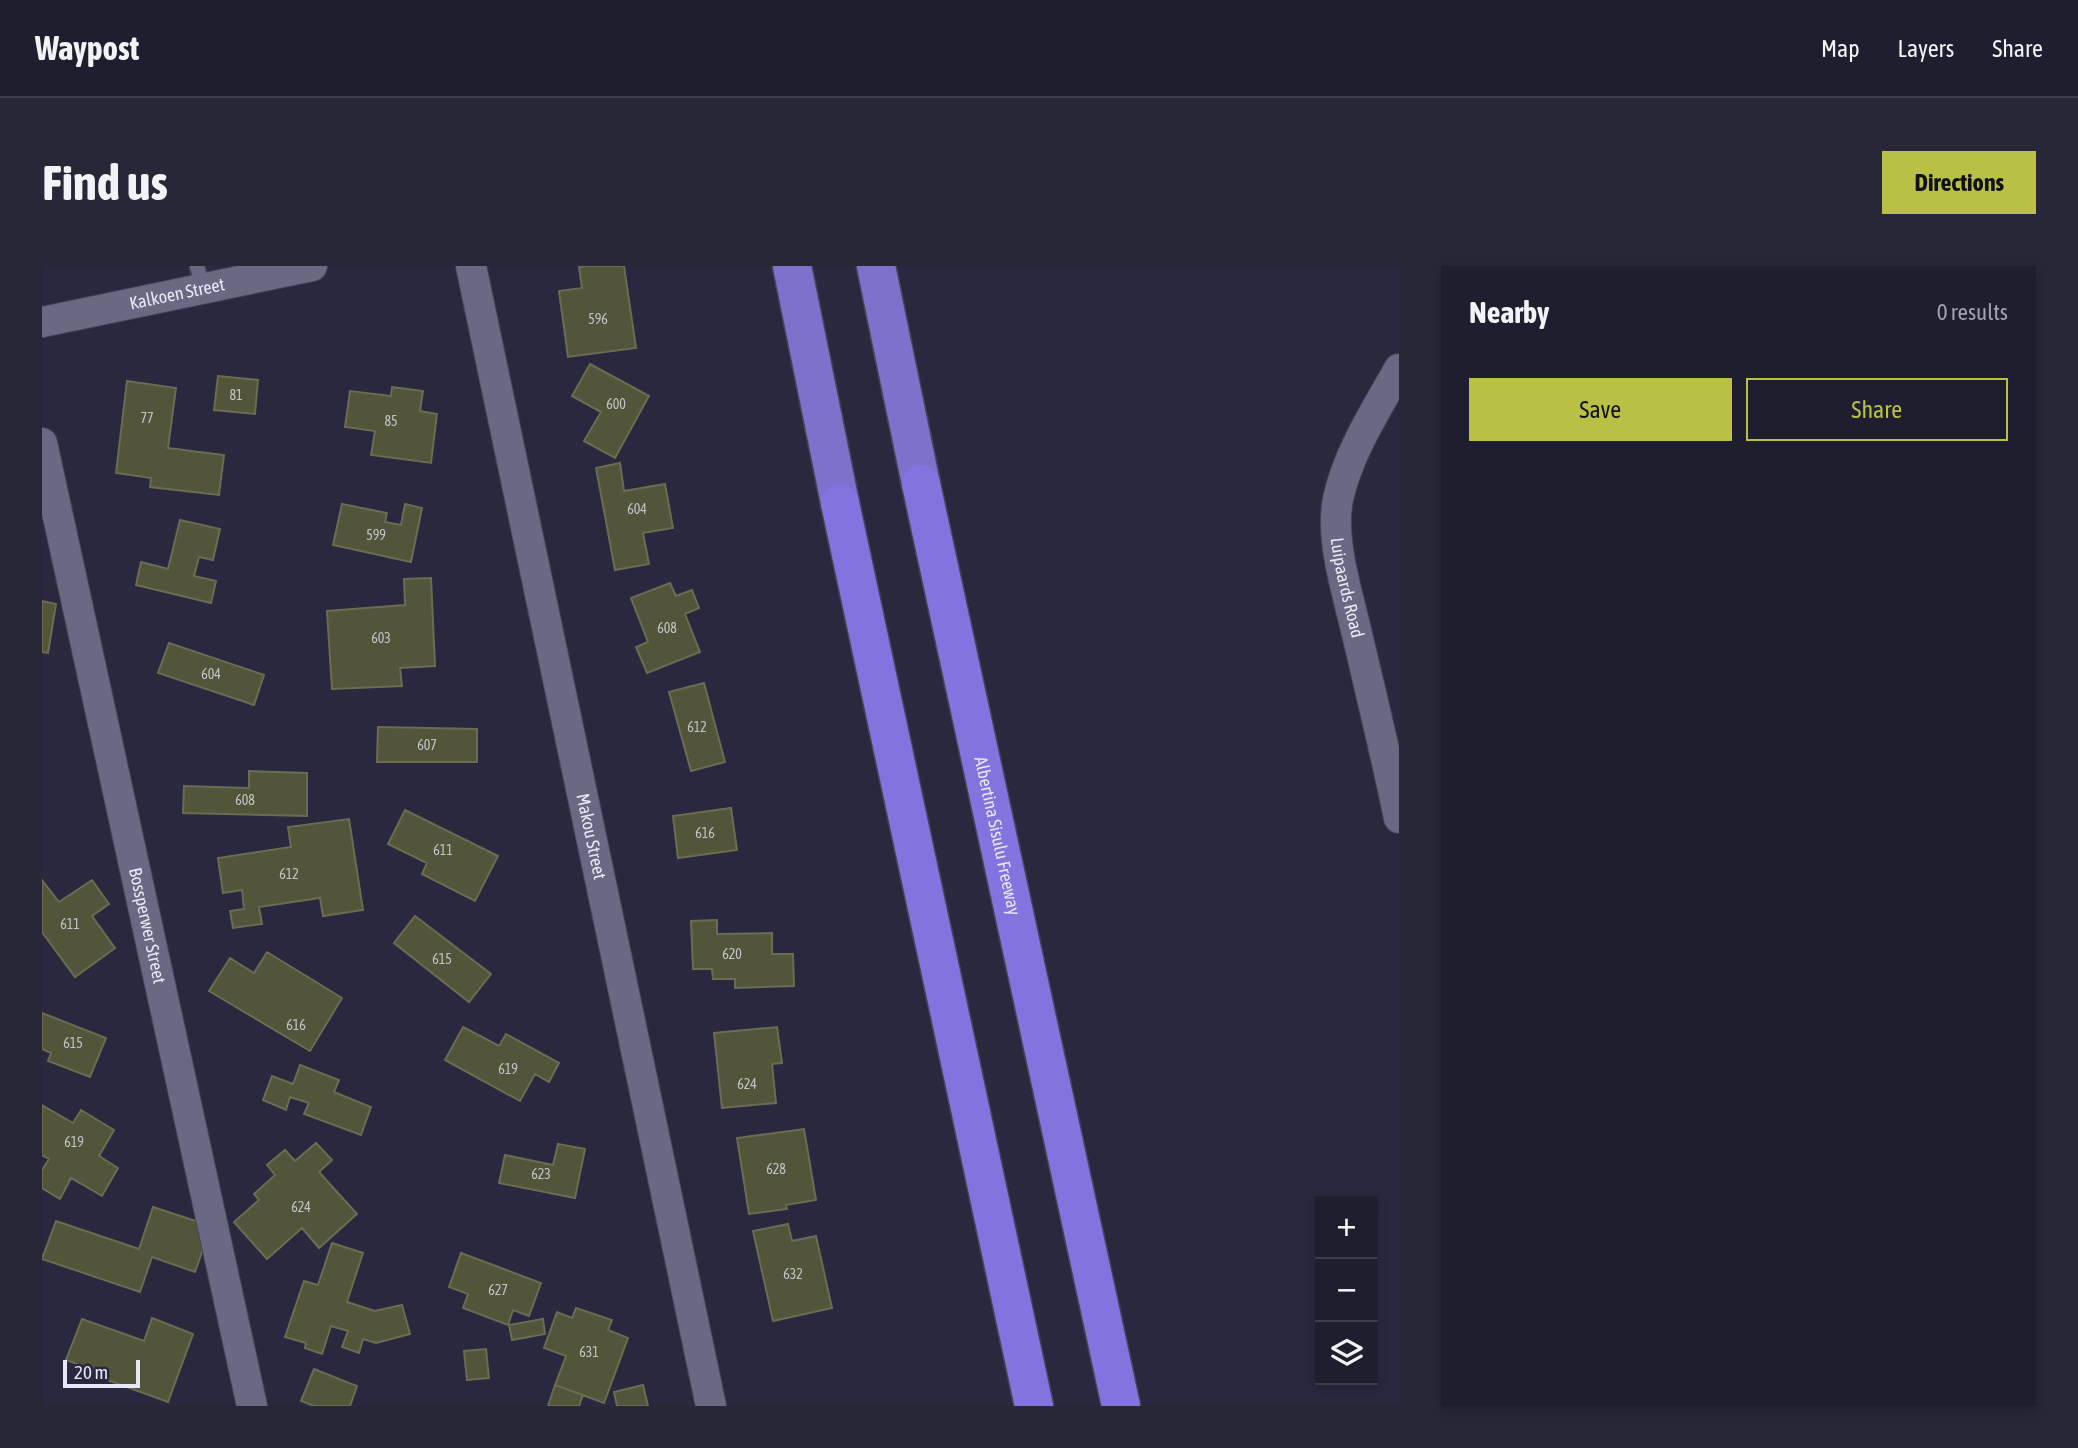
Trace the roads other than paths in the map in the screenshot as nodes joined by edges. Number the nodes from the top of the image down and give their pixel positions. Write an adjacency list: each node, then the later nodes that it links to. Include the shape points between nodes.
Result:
1 (308, 266): 5 (street, Kalkoen Street)
2 (471, 266): 12 (street, Makou Street)
3 (792, 266): 13 (highway)
4 (876, 266): 14 (highway, Albertina Sisulu Freeway)
5 (200, 277): 6 (street, Kalkoen Street)
6 (42, 322)
7 (1399, 369): 9 (street, Luipaards Road, via 1344,478 1336,530)
8 (42, 443): 11 (street, Bossperwer Street)
9 (1395, 781): 10 (street, Luipaards Road)
10 (1399, 818)
11 (253, 1406)
12 (711, 1406)
13 (1034, 1406)
14 (1121, 1406)

